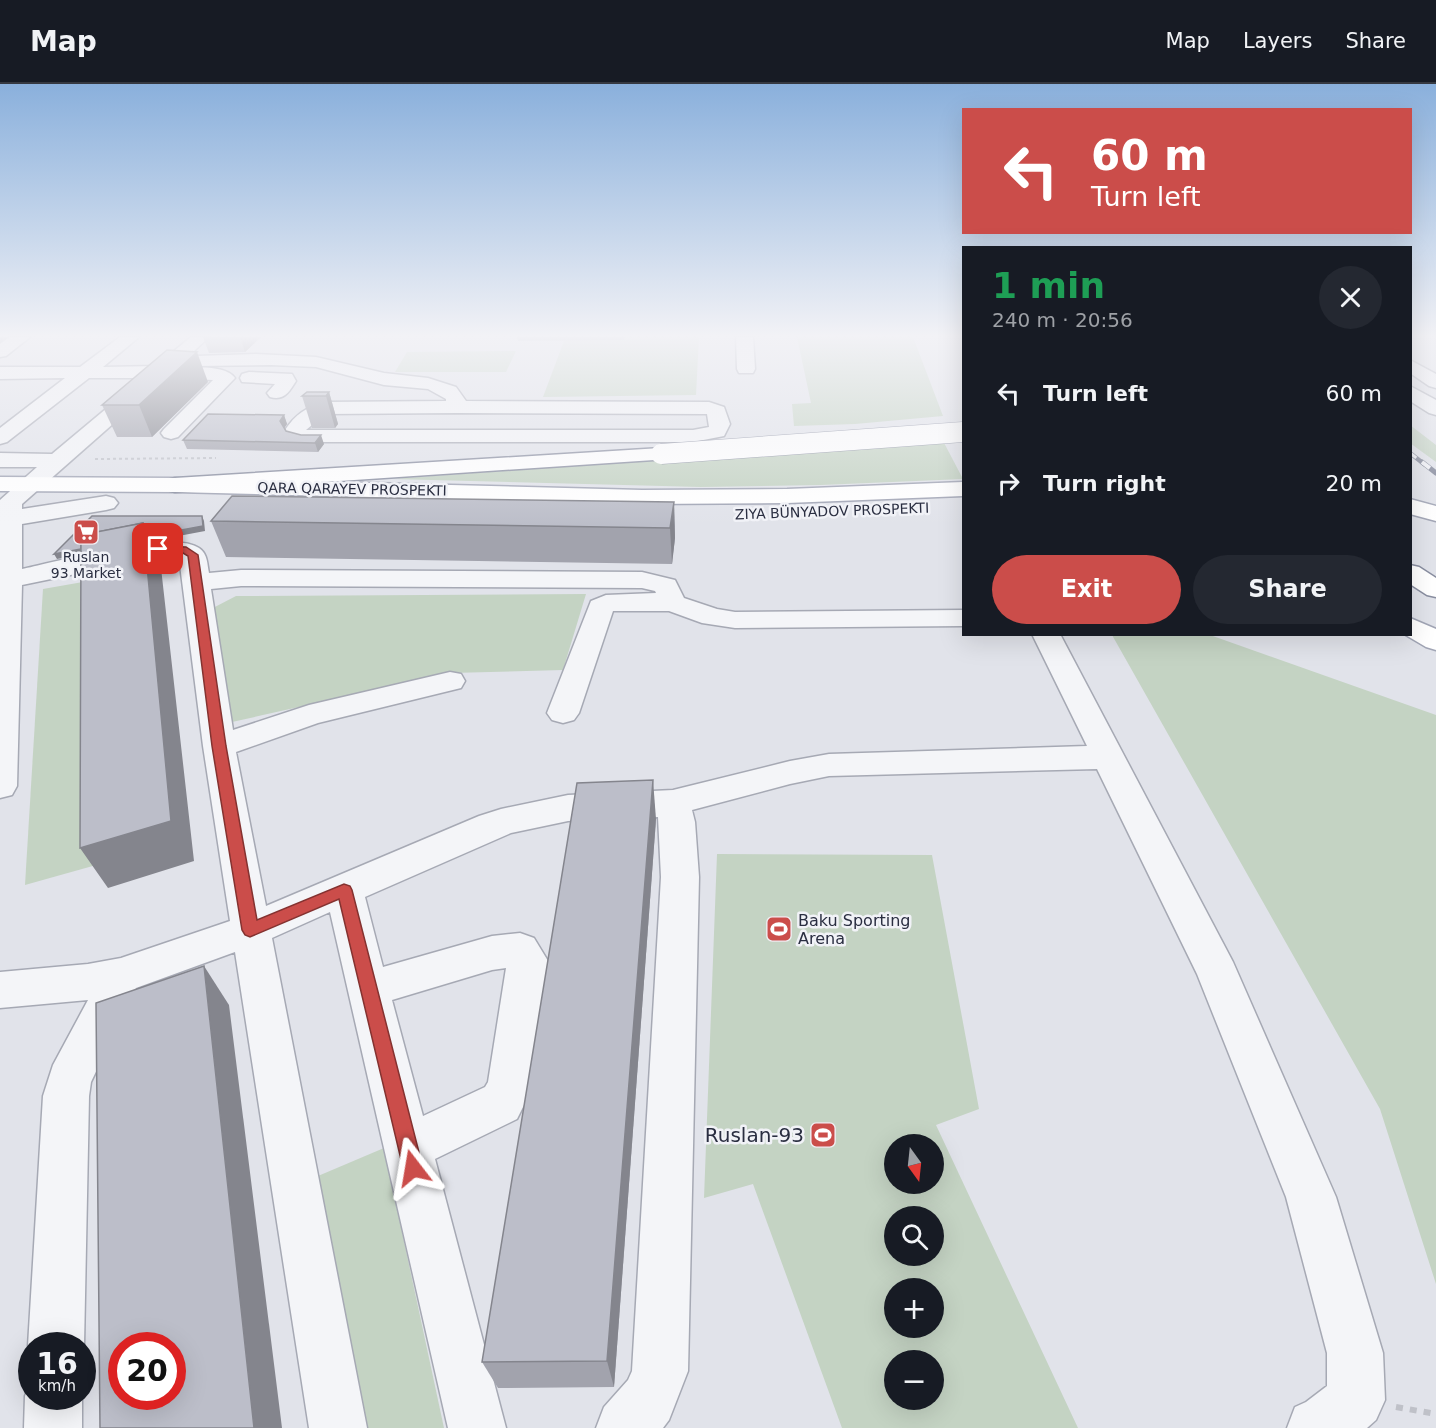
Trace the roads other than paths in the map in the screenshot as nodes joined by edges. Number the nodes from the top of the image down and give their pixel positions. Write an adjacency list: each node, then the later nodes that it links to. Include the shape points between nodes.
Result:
1 (50, 400): 9 (street)
2 (128, 400): 14 (street)
3 (204, 400): 11 (street)
4 (458, 400): 6 (street)
5 (1422, 400): 7 (street)
6 (458, 406): 6 (street, via 325,408 309,413 296,430 304,436 693,436 717,432 720,424 717,411 709,408)
7 (1436, 409)
8 (0, 419): 9 (street)
9 (25, 419): 12 (street)
10 (962, 432): 16 (main road, bridge)
11 (171, 433)
12 (0, 438)
13 (0, 460): 14 (street)
14 (58, 461): 15 (street)
15 (30, 484): 16 (main road, QARA QARAYEV PROSPEKTI); 19 (main road, QARA QARAYEV PROSPEKTI)
16 (175, 485): 20 (main road, QARA QARAYEV PROSPEKTI)
17 (962, 489): 20 (main road, ZIYA BÜNYADOV PROSPEKTI)
18 (106, 503): 19 (street); 20 (main road, QARA QARAYEV PROSPEKTI)
19 (4, 506): 29 (street)
20 (702, 506): 22 (main road, ZIYA BÜNYADOV PROSPEKTI)
21 (1412, 507): 24 (main road)
22 (962, 508)
23 (1412, 514): 25 (main road)
24 (1436, 514)
25 (1436, 520)
26 (1412, 529): 27 (main road)
27 (1436, 535)
28 (1412, 574): 31 (main road)
29 (9, 580): 30 (street, via 175,548 193,555); 35 (street)
30 (197, 582): 32 (street, via 241,578 642,580 666,586); 40 (street)
31 (1436, 589)
32 (673, 603): 33 (street, via 712,617 735,620); 39 (street, via 616,601 601,607)
33 (962, 618)
34 (1412, 627): 37 (main road)
35 (3, 631): 42 (street)
36 (1047, 636): 41 (street)
37 (1436, 641)
38 (450, 681): 40 (street, via 309,715)
39 (563, 713)
40 (219, 746): 45 (street)
41 (1109, 757): 43 (street, via 829,765 794,770); 52 (street, via 1218,974 1311,1197 1355,1353)
42 (0, 776)
43 (672, 802): 44 (street, via 567,808 501,822); 56 (street, via 680,877 660,1371 649,1401)
44 (344, 890): 45 (street); 47 (street)
45 (250, 930): 46 (street); 54 (street)
46 (121, 976): 48 (street); 50 (street, via 69,1080 66,1096)
47 (369, 989): 49 (street); 49 (street, via 492,953 520,950 528,961 510,1087 501,1103)
48 (0, 990)
49 (408, 1147): 55 (street)
50 (57, 1332)
51 (54, 1410): 53 (street)
52 (1336, 1414)
53 (53, 1428)
54 (338, 1428)
55 (477, 1428)
56 (625, 1428)

